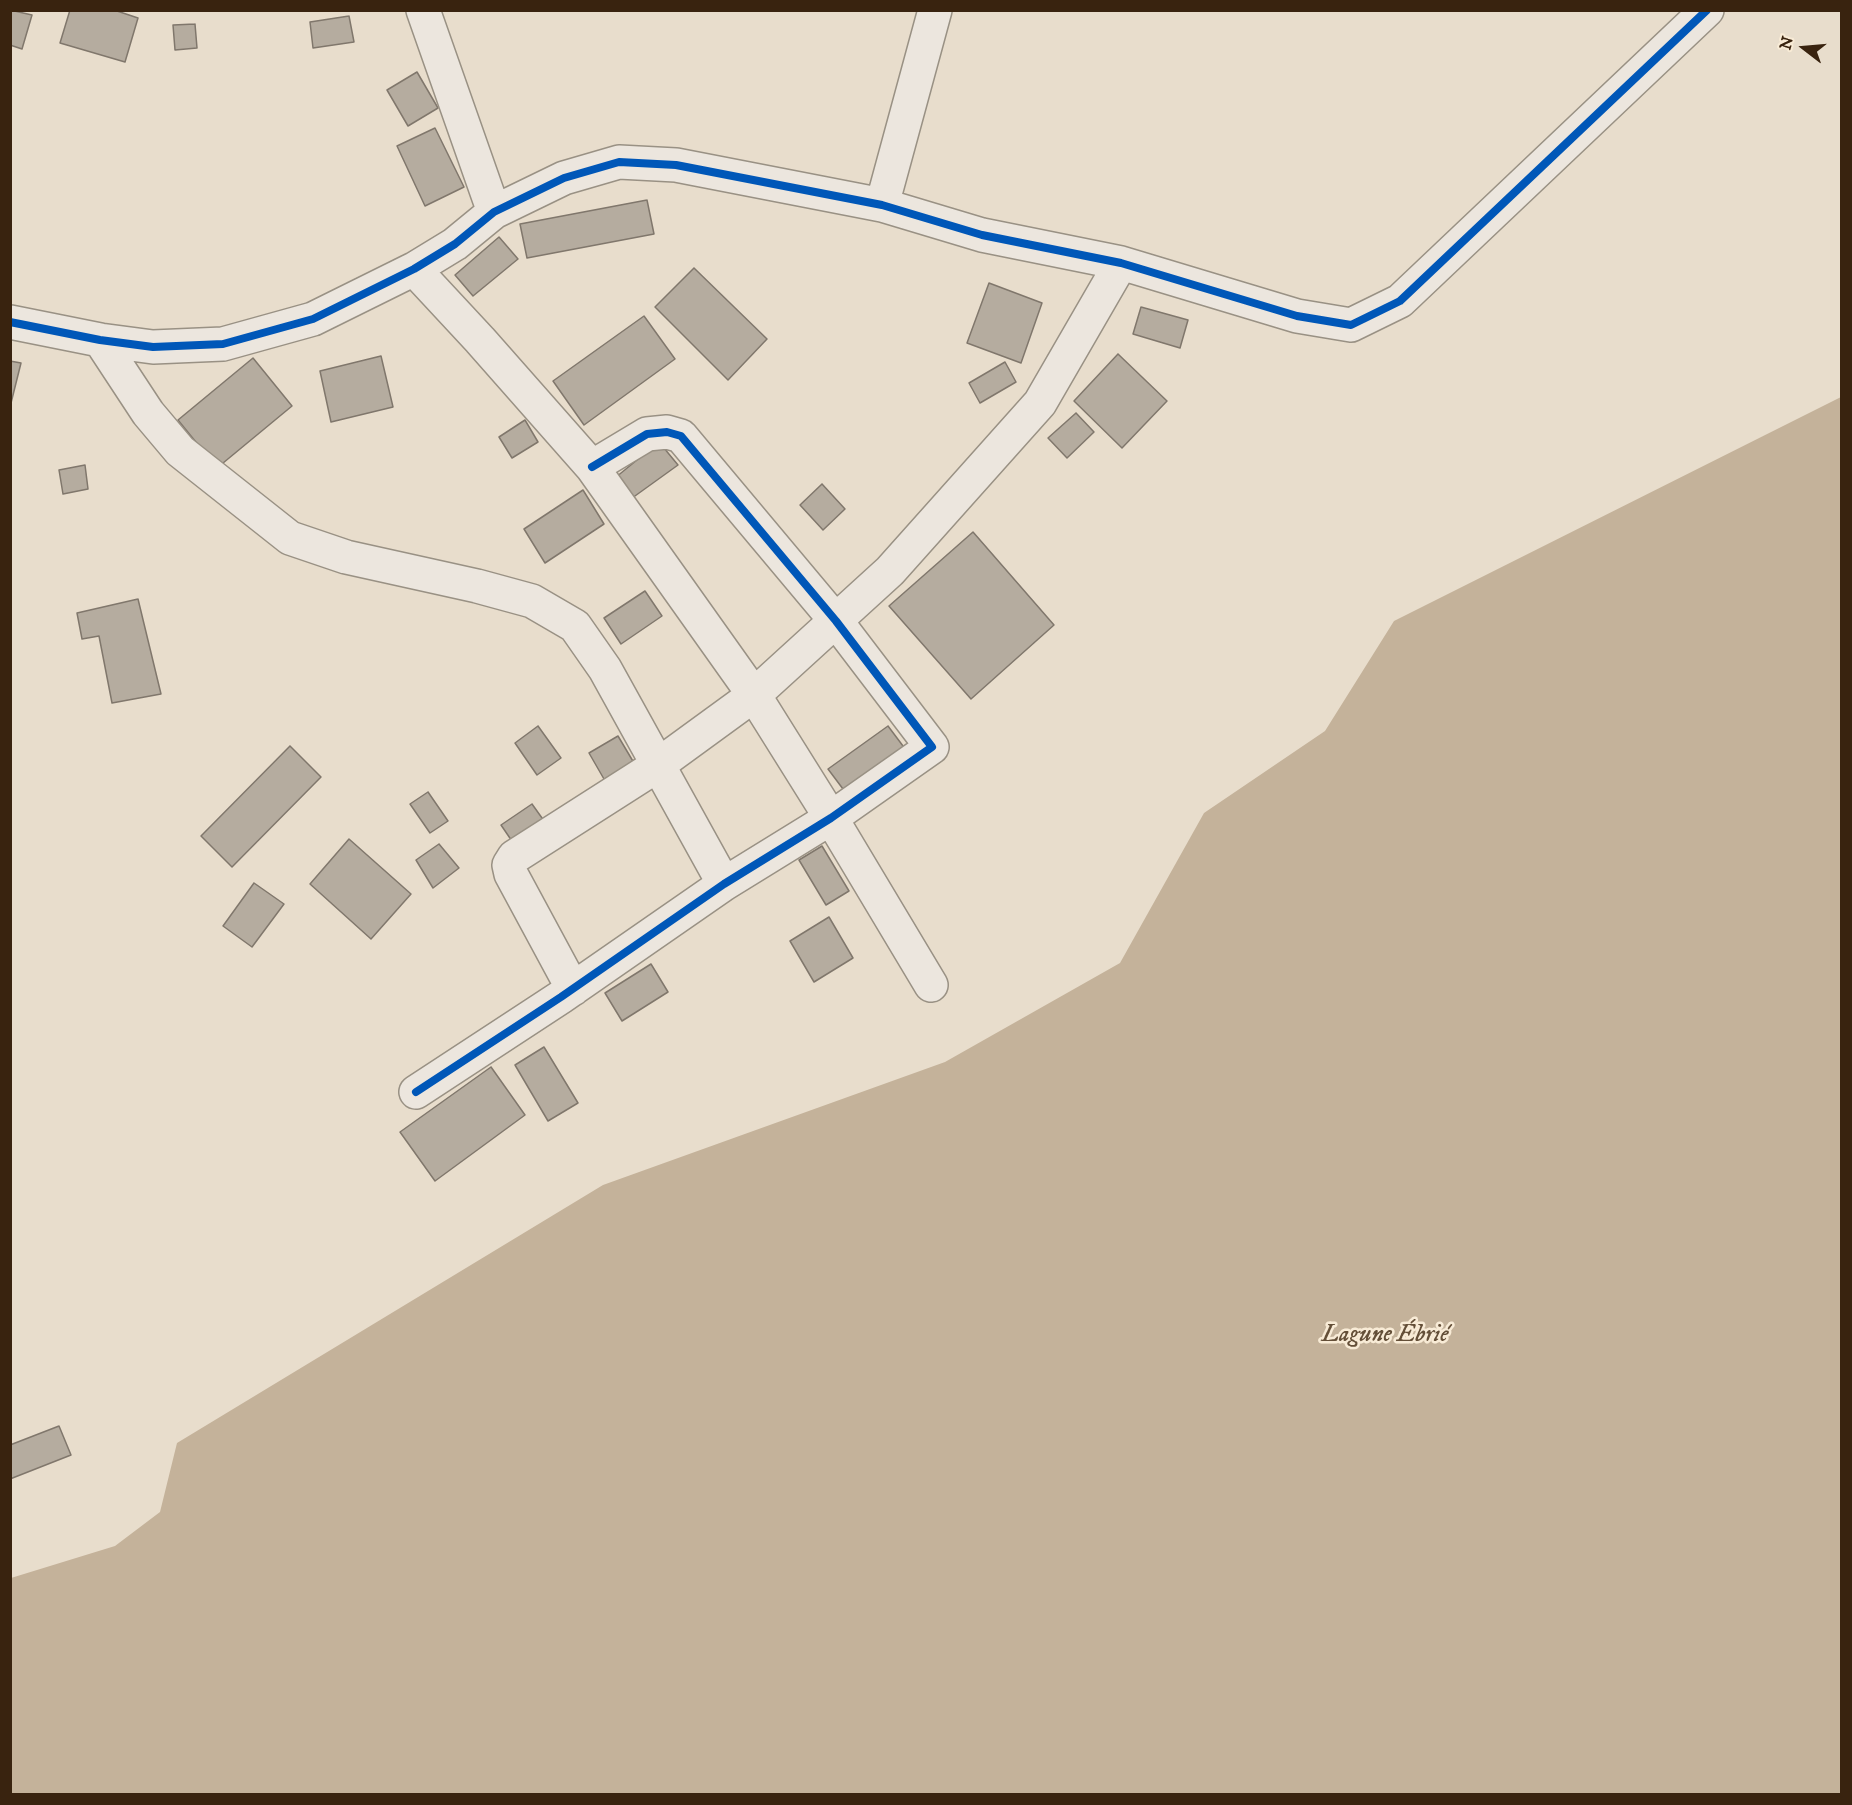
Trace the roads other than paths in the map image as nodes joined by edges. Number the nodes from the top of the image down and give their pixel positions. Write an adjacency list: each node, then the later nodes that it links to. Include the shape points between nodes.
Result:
1 (423, 10): 5 (street)
2 (936, 10): 4 (street)
3 (1707, 10): 6 (street, via 1400,301 1351,325 1297,316)
4 (882, 205): 5 (street, via 676,165 620,162 564,178); 6 (street, via 982,235)
5 (494, 212): 7 (street, via 455,244)
6 (1121, 262): 11 (street, via 1040,403 890,571)
7 (414, 269): 9 (street, via 313,319 223,345 153,347); 10 (street)
8 (10, 322): 9 (street)
9 (100, 340): 13 (street, via 148,413 180,451 290,538 346,557 532,602 575,626 605,669)
10 (592, 467): 11 (street, via 647,434 667,432 681,436); 12 (street)
11 (836, 621): 12 (street); 14 (street, via 932,747)
12 (754, 695): 13 (street); 14 (street)
13 (658, 765): 15 (street); 17 (street, via 514,857 509,865)
14 (831, 818): 15 (street); 16 (street)
15 (724, 884): 17 (street)
16 (931, 985)
17 (573, 989): 18 (street)
18 (416, 1092)

